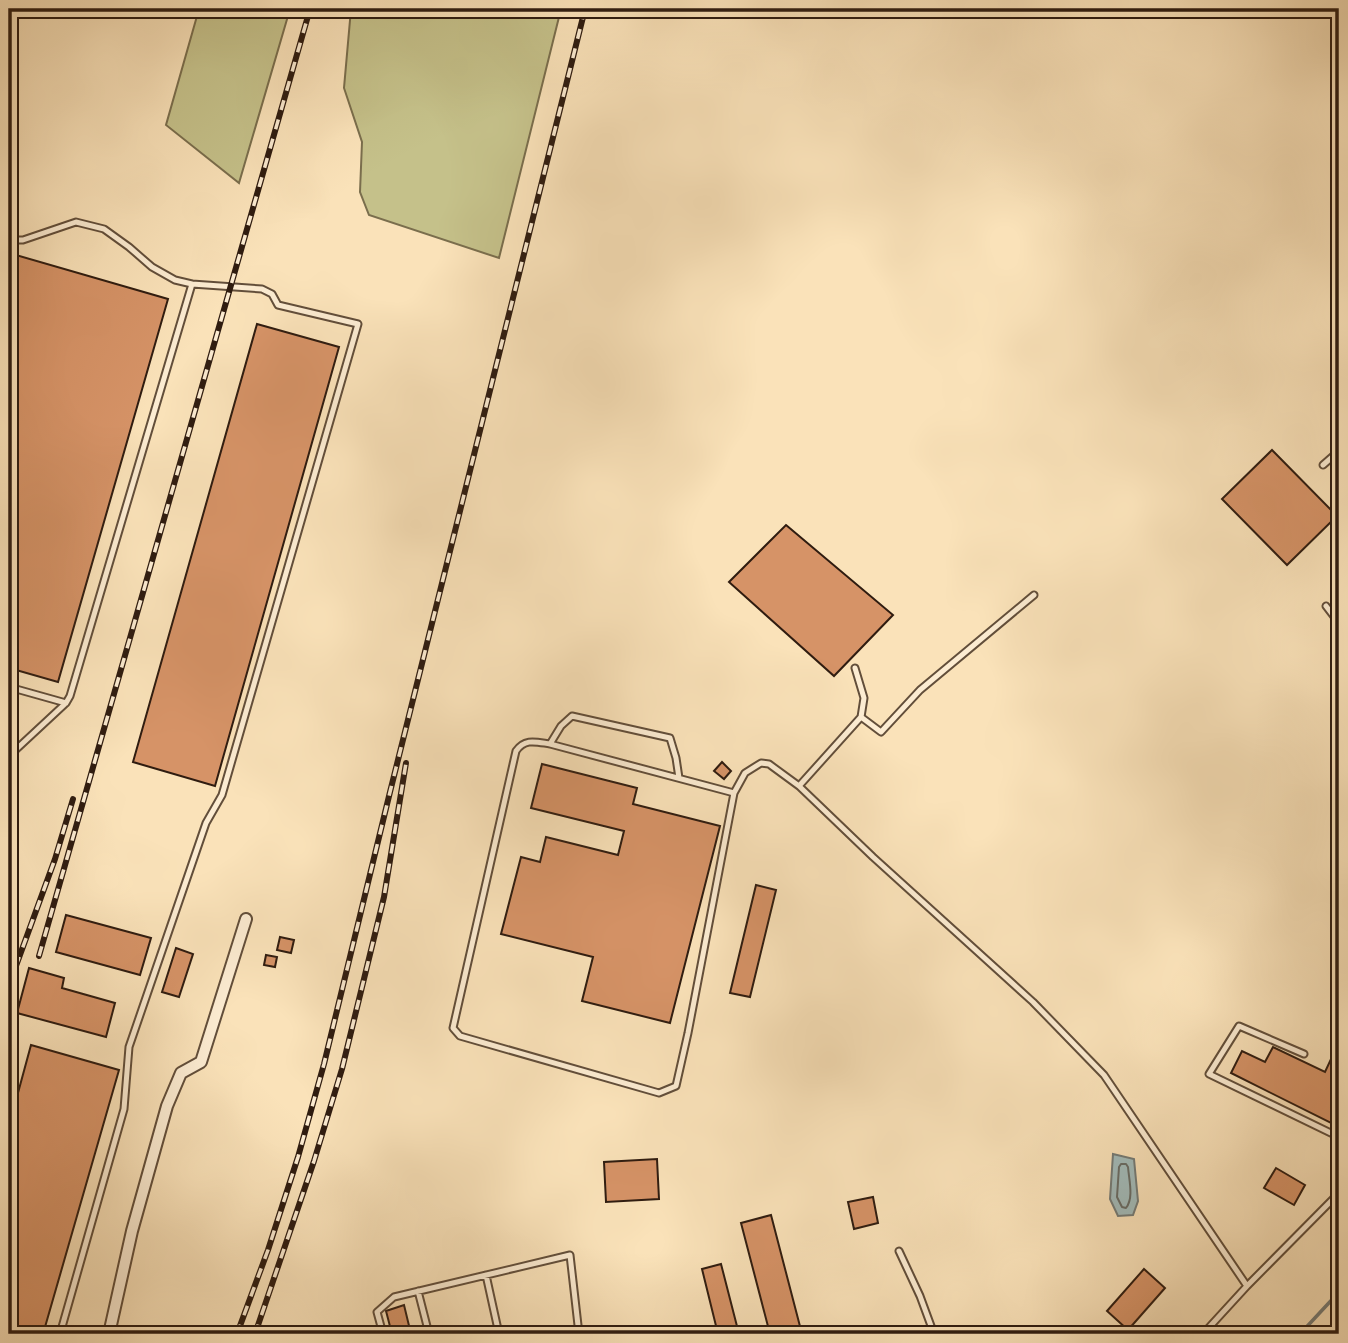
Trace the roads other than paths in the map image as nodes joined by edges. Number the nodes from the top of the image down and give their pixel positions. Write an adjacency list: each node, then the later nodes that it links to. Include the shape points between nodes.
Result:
1 (9, 240): 2 (lane, via 23,240 76,222 104,229 152,267)
2 (192, 284): 10 (lane); 25 (lane, via 262,289 272,294 278,305 358,324 222,795 206,823 129,1048 124,1109)
3 (1339, 451): 4 (lane)
4 (1323, 465)
5 (1034, 595): 11 (lane, via 920,690 881,732)
6 (1326, 606): 7 (lane)
7 (1339, 623)
8 (855, 668): 11 (lane, via 864,698)
9 (9, 687): 10 (lane)
10 (66, 703): 13 (lane)
11 (861, 718): 15 (lane)
12 (550, 744): 14 (lane); 14 (lane, via 572,716 670,737); 16 (lane, via 528,741 516,751 453,1028 460,1036 659,1093 676,1086)
13 (9, 756)
14 (678, 778): 16 (lane)
15 (799, 786): 16 (lane, via 761,762 745,773); 23 (lane, via 1033,1002 1104,1075)
16 (734, 793)
17 (246, 919): 26 (street, via 201,1062 181,1073 167,1107)
18 (1304, 1054): 19 (lane, via 1239,1026 1209,1074)
19 (1339, 1137)
20 (1339, 1193): 23 (lane)
21 (899, 1251): 31 (lane)
22 (486, 1275): 24 (lane); 29 (lane); 30 (lane, via 570,1255)
23 (1247, 1286): 32 (lane)
24 (418, 1292): 27 (lane, via 394,1297 377,1312); 28 (lane)
25 (60, 1334)
26 (109, 1334)
27 (383, 1334)
28 (429, 1334)
29 (499, 1334)
30 (579, 1334)
31 (934, 1334)
32 (1203, 1334)

